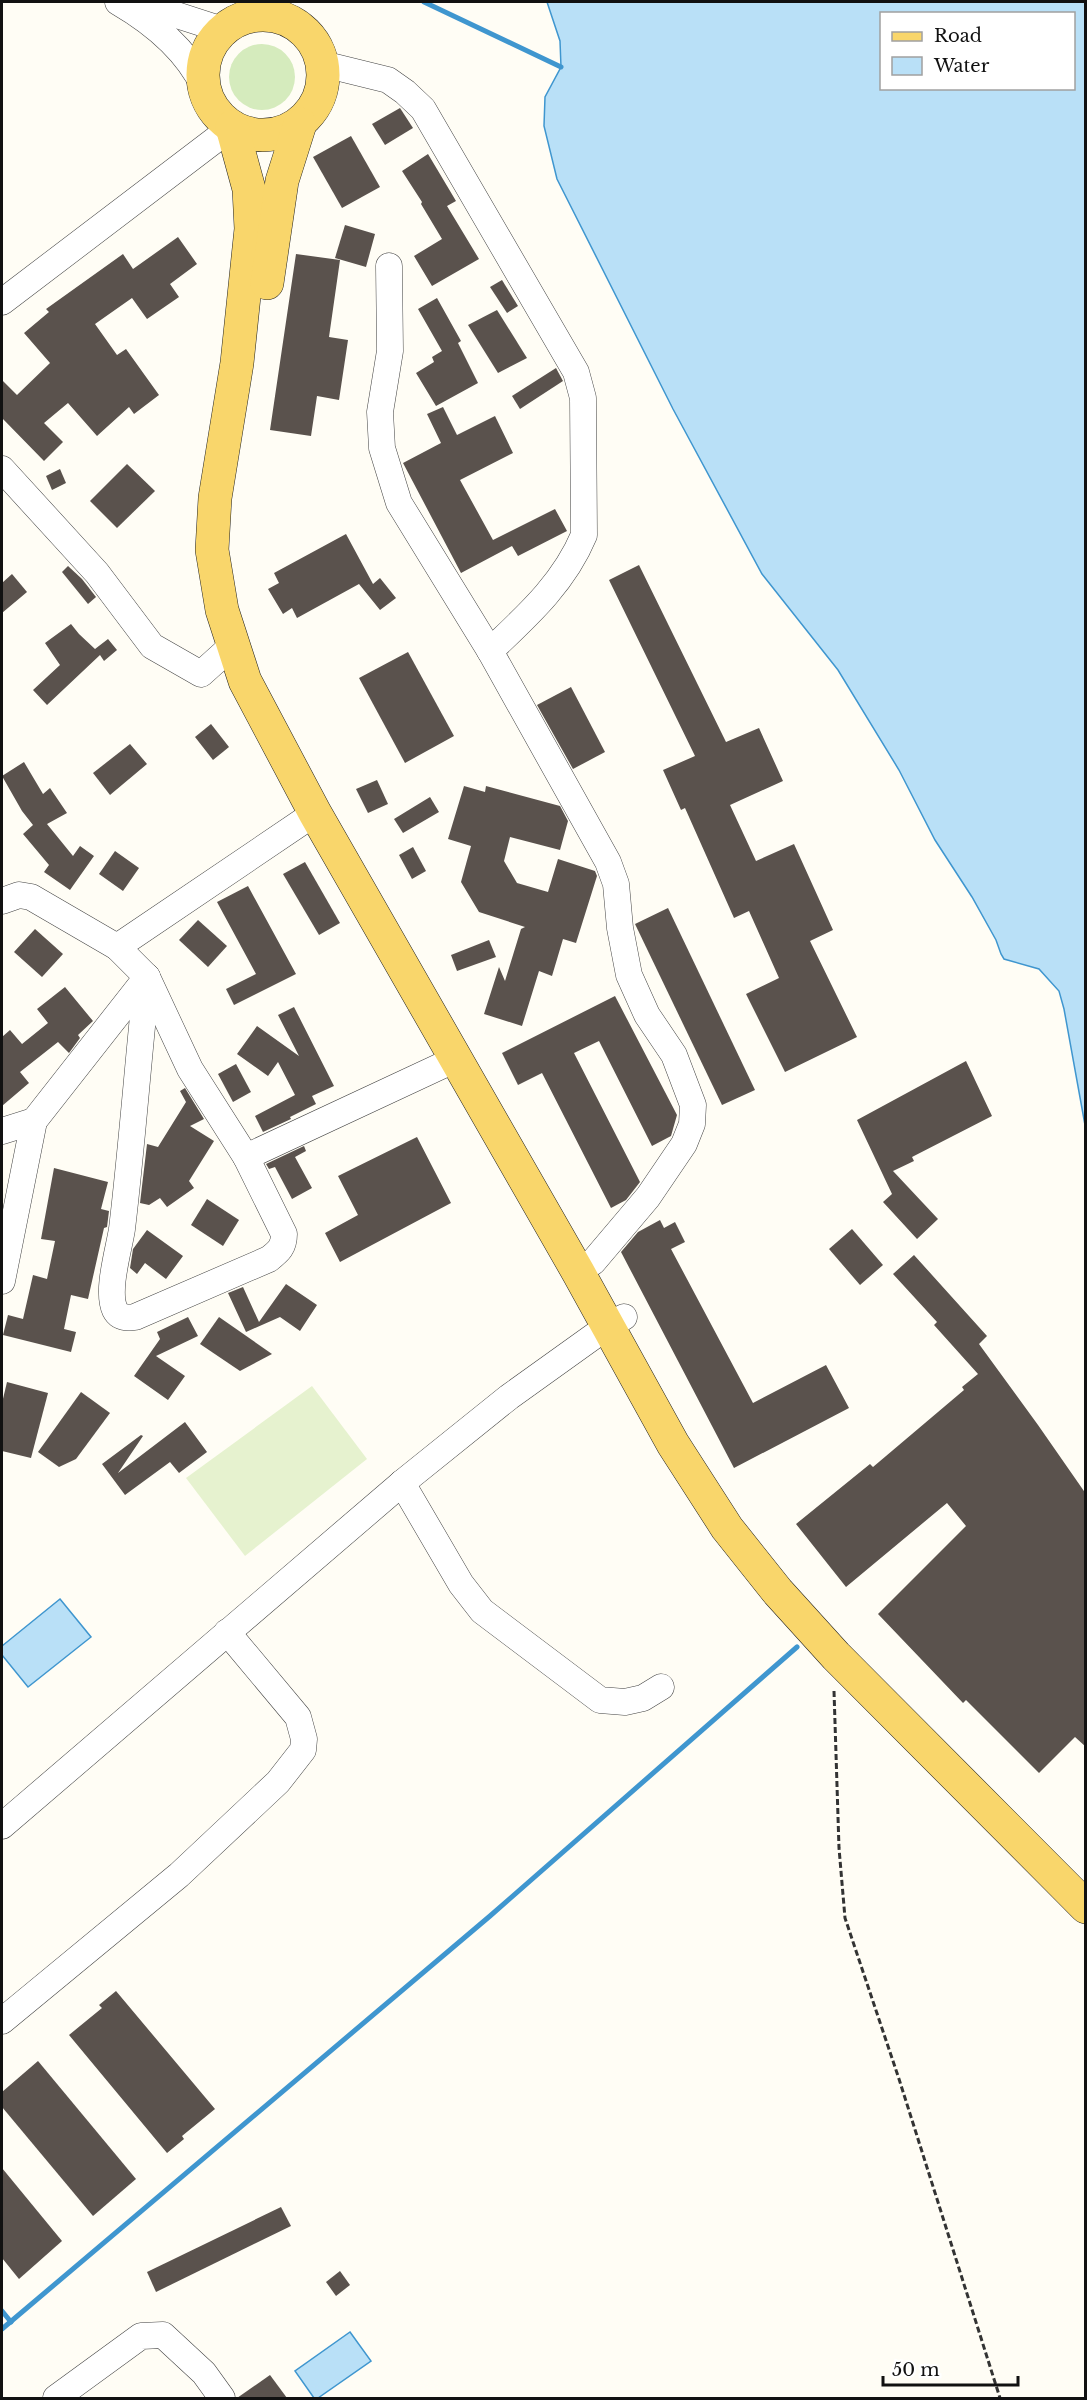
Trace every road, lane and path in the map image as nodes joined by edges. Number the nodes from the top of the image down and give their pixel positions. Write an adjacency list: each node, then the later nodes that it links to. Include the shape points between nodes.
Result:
1 (118, 2): 6 (street, via 182,51)
2 (136, 2): 4 (street)
3 (277, 10): 4 (main road, via 267,15); 5 (main road, via 309,36)
4 (233, 18): 6 (main road, via 206,56)
5 (323, 64): 7 (main road, via 320,98); 13 (street, via 388,81 423,109 576,372 584,398 584,535 575,556 542,602)
6 (204, 87): 8 (main road, via 209,103)
7 (300, 124): 8 (main road, via 278,135 266,136); 18 (main road, via 282,181 236,499 232,546 238,602 262,671)
8 (232, 127): 10 (street); 12 (main road, via 249,189 251,229 237,363 215,498 212,550 217,589)
9 (389, 266): 13 (street, via 390,351 380,412 382,448 399,503)
10 (2, 302)
11 (2, 469): 12 (street, via 97,573 152,646 201,674)
12 (232, 646): 14 (main road, via 245,681)
13 (490, 651): 22 (street, via 608,862 616,884 630,975 647,1016 674,1055 693,1105 692,1124 684,1143 648,1197)
14 (315, 813): 16 (street); 18 (main road)
15 (2, 901): 16 (street, via 19,895 31,897)
16 (117, 947): 17 (street)
17 (147, 977): 19 (street); 21 (street, via 190,1069); 21 (street, via 114,1272 113,1300 120,1315 135,1317 269,1259 279,1251 284,1234)
18 (454, 1042): 21 (street); 22 (main road)
19 (34, 1121): 20 (street); 23 (street)
20 (2, 1131)
21 (246, 1157)
22 (586, 1267): 24 (main road)
23 (2, 1281)
24 (616, 1321): 25 (street, via 509,1397); 27 (main road, via 673,1444 727,1528); 30 (main road, via 734,1507 783,1570)
25 (402, 1483): 26 (street); 28 (street, via 461,1584 482,1611 600,1700 625,1702 643,1698)
26 (227, 1632): 29 (street); 32 (street, via 298,1717 303,1750 278,1782 179,1875)
27 (836, 1656): 31 (main road); 35 (path, via 834,1711 845,1918)
28 (661, 1687)
29 (2, 1826)
30 (1086, 1875)
31 (1086, 1907)
32 (2, 2021)
33 (56, 2398): 34 (street, via 141,2336 164,2335 204,2373)
34 (222, 2398)
35 (1000, 2398)

